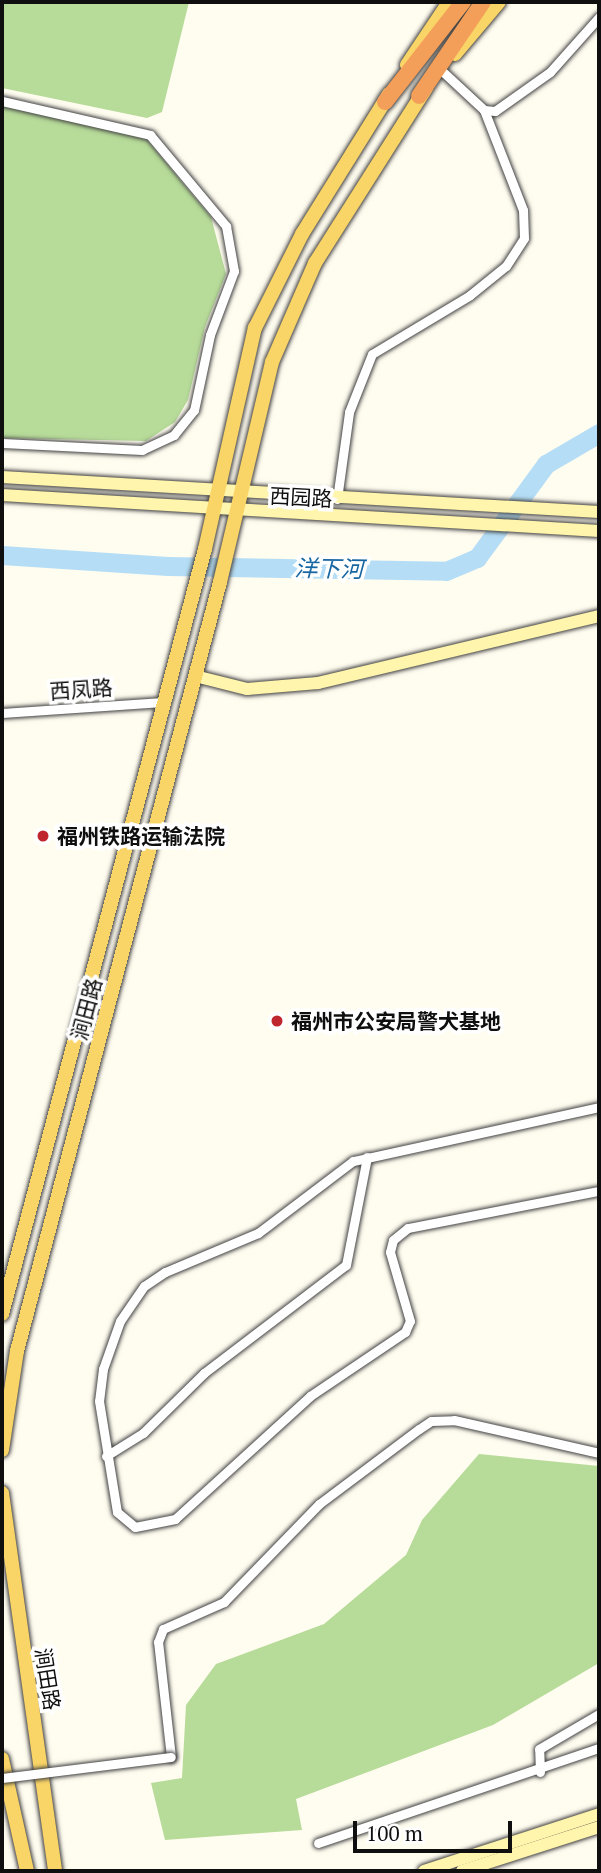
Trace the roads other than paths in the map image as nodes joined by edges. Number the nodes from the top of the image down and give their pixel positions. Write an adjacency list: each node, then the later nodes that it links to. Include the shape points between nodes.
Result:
1 (449, 2): 9 (main road, 涧田路)
2 (463, 2): 9 (highway)
3 (483, 2): 7 (highway)
4 (499, 2): 6 (main road, 涧田路)
5 (599, 18): 10 (street, via 542,78 495,111)
6 (441, 69): 7 (main road, 涧田路); 10 (street)
7 (419, 96): 15 (main road, 涧田路, via 298,296 275,355)
8 (2, 101): 11 (street, via 150,135 226,226 234,271 210,335 194,410 174,435 142,450)
9 (385, 102): 13 (main road, 涧田路, via 263,309)
10 (484, 110): 16 (street, via 523,210 524,237 506,266 470,295 372,354 349,412)
11 (2, 443)
12 (2, 477): 13 (main road, 西园路)
13 (217, 493): 15 (main road, 西园路); 17 (main road, 涧田路)
14 (2, 495): 17 (main road, 西园路)
15 (238, 495): 16 (main road, 西园路); 19 (main road, 涧田路)
16 (337, 499): 18 (main road, 西园路)
17 (214, 511): 19 (main road, 西园路); 23 (main road, 涧田路)
18 (599, 512)
19 (235, 513): 20 (main road, 西园路); 22 (main road, 涧田路)
20 (599, 531)
21 (599, 616): 22 (main road, via 318,683 247,689)
22 (195, 676): 29 (main road, 涧田路, via 17,1351)
23 (163, 702): 24 (street, 西凤路); 28 (main road, 涧田路)
24 (2, 713)
25 (599, 1107): 26 (street)
26 (367, 1157): 31 (street, via 346,1265 204,1373 143,1433); 31 (street, via 353,1160 258,1233 164,1272 128,1304 103,1369 99,1401)
27 (599, 1191): 31 (street, via 408,1228 393,1240 390,1252 410,1321 405,1332 310,1396 175,1518 146,1528 124,1521 112,1498)
28 (2, 1314)
29 (2, 1450)
30 (599, 1453): 37 (street, bridge, via 454,1420 431,1421 319,1504 224,1602 163,1629 158,1642 171,1757)
31 (106, 1457)
32 (2, 1493): 42 (main road, 涧田路)
33 (599, 1714): 36 (street, via 539,1749)
34 (599, 1748): 36 (street)
35 (2, 1759): 41 (main road)
36 (540, 1772): 40 (street)
37 (2, 1778)
38 (599, 1814): 43 (main road)
39 (599, 1827): 44 (main road)
40 (318, 1843)
41 (27, 1871)
42 (55, 1871)
43 (424, 1871)
44 (462, 1871)

